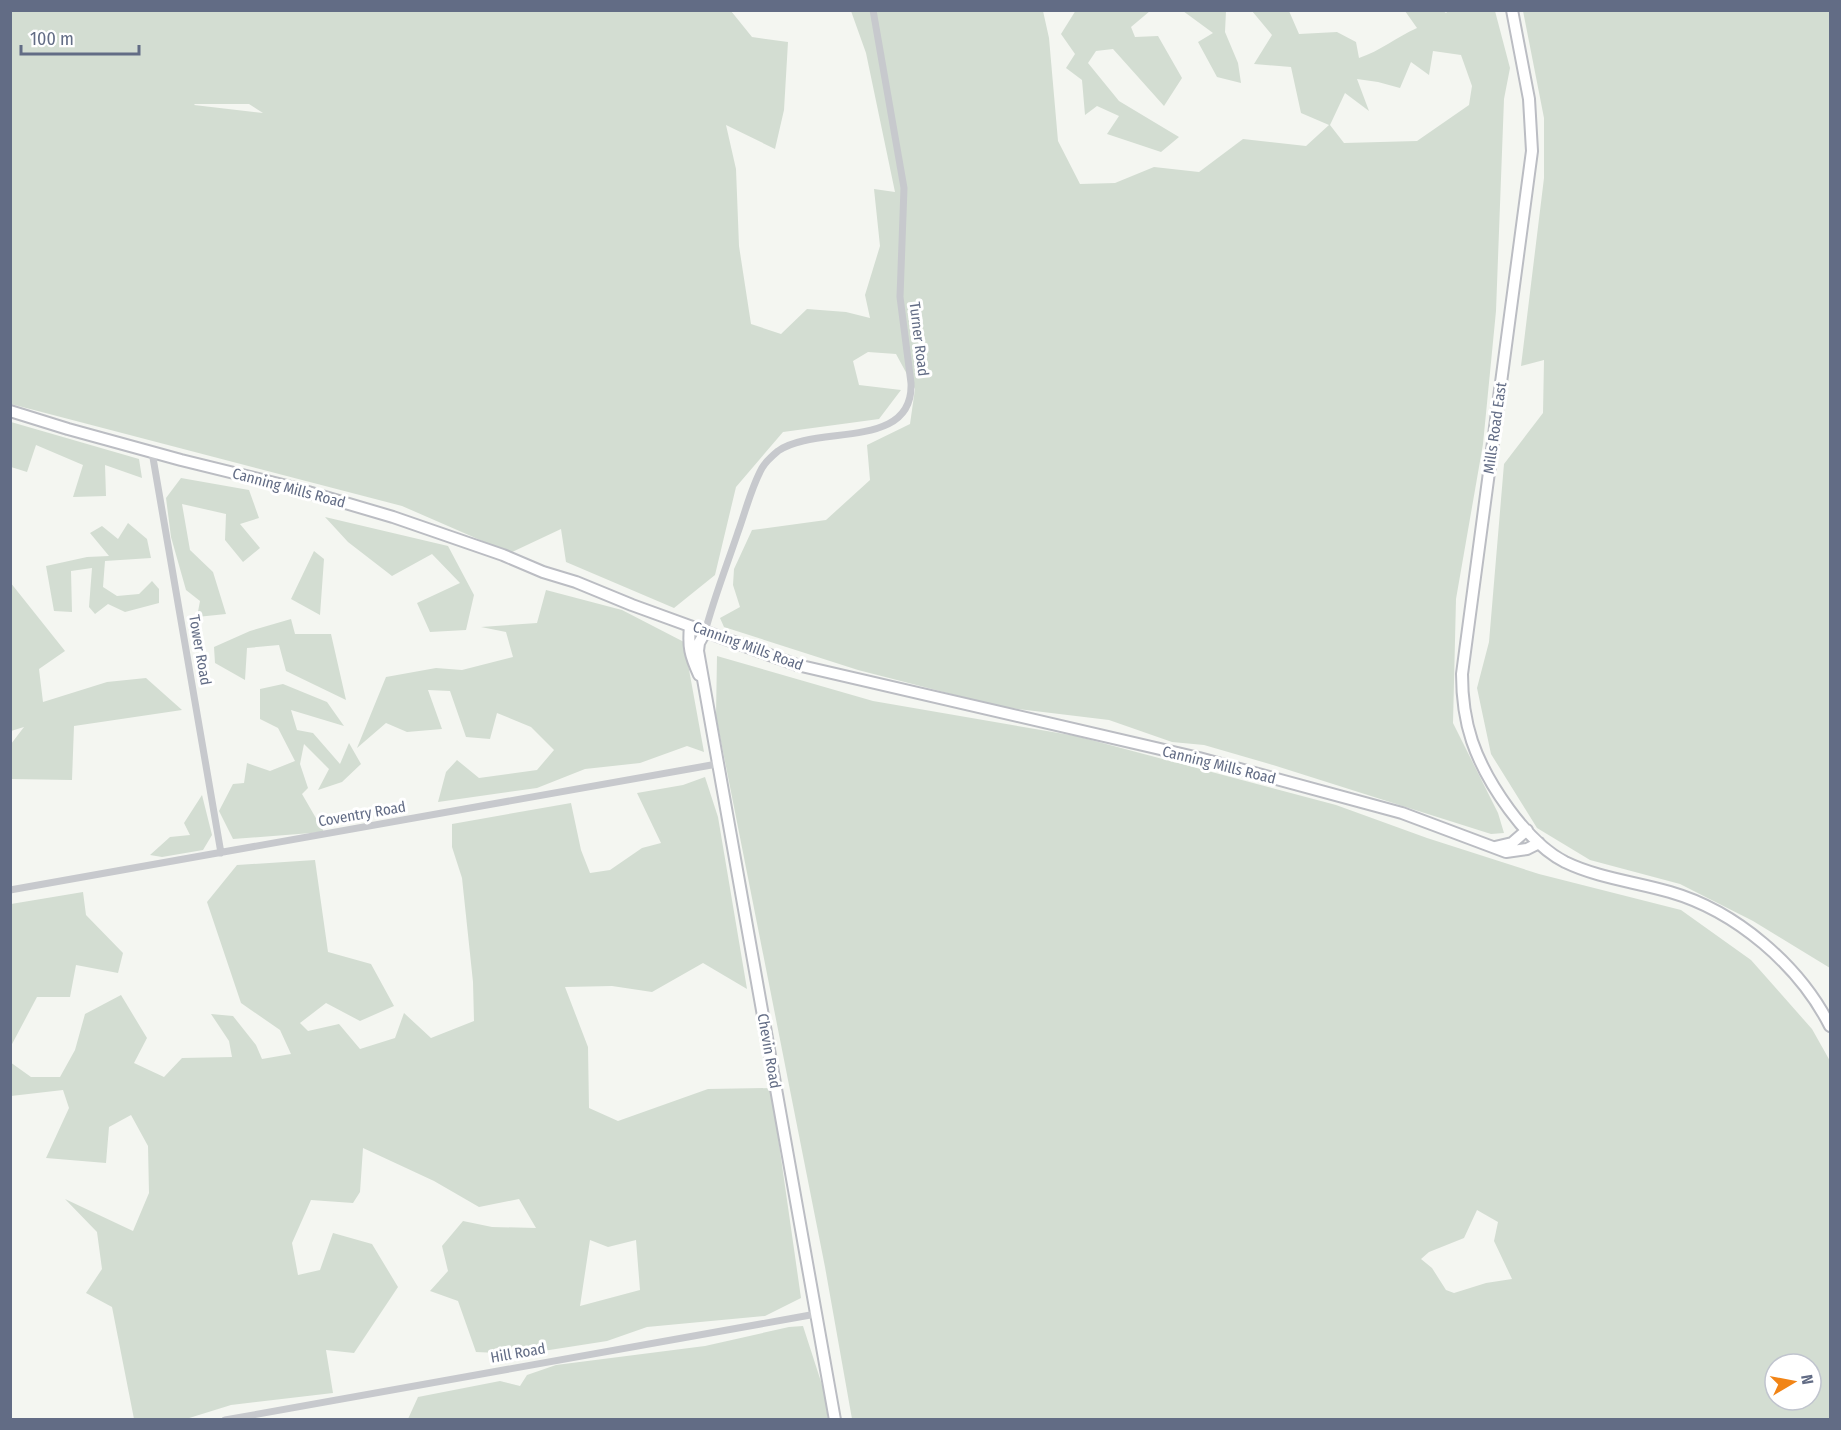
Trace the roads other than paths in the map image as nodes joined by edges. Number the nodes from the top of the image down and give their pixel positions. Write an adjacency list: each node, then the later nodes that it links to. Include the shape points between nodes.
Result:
1 (873, 10): 6 (street, Turner Road, via 904,188 900,297 911,396 902,416 886,426 795,443 766,463 751,492)
2 (1512, 10): 9 (main road, Mills Road East, via 1531,111 1532,151 1462,686 1475,750)
3 (10, 411): 4 (main road, Canning Mills Road)
4 (152, 452): 5 (main road, Canning Mills Road, via 291,486 393,517); 12 (street, Tower Road)
5 (690, 626): 6 (main road, Canning Mills Road); 7 (main road, Chevin Road, via 690,655)
6 (705, 632): 7 (main road, Chevin Road, via 698,651); 11 (main road, Canning Mills Road, via 797,665 1198,758 1329,793 1402,813)
7 (704, 683): 8 (main road, Chevin Road)
8 (717, 764): 12 (street, Coventry Road); 15 (main road, Chevin Road)
9 (1527, 831): 10 (main road); 11 (main road, via 1512,843)
10 (1539, 843): 11 (main road, Canning Mills Road, via 1506,852); 14 (main road, via 1560,859 1583,869 1669,892 1716,911 1786,965 1810,993)
11 (1495, 847)
12 (220, 853): 13 (street, Coventry Road)
13 (10, 890)
14 (1830, 1026)
15 (816, 1314): 16 (street, Hill Road); 17 (main road, Chevin Road)
16 (225, 1419)
17 (835, 1419)

